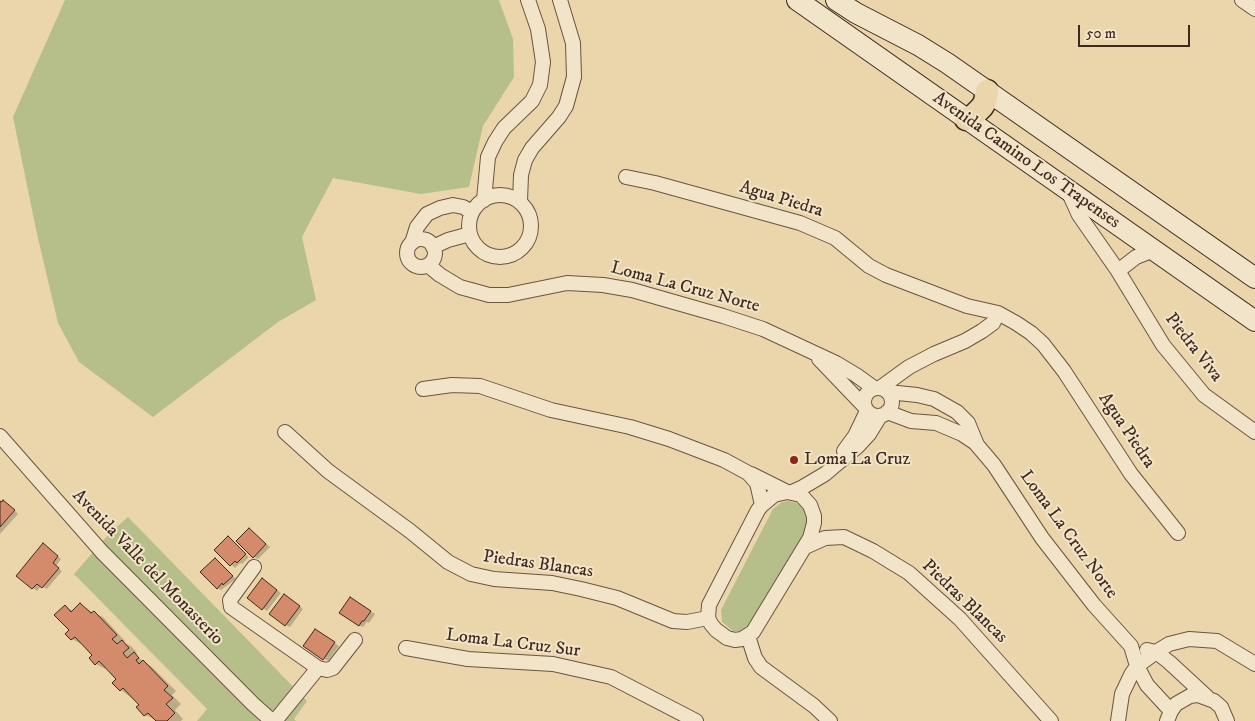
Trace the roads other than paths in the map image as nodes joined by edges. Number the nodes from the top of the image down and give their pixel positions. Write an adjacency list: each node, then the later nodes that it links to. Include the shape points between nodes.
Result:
1 (528, 0): 11 (street, via 538,29 543,62 540,85 532,101 494,142 487,165)
2 (560, 0): 12 (street, via 573,43 574,77 566,106 525,160)
3 (797, 0): 8 (main road, Avenida Camino Los Trapenses)
4 (836, 0): 7 (main road, Avenida Camino Los Trapenses, via 918,45)
5 (1242, 0): 6 (street)
6 (1255, 9)
7 (987, 91): 8 (main road, via 982,107); 20 (main road, Avenida Camino Los Trapenses)
8 (966, 119): 10 (main road, Avenida Camino Los Trapenses)
9 (626, 177): 21 (street, Agua Piedra, via 800,223 836,238 869,266 886,275 966,306)
10 (1068, 191): 17 (main road, Avenida Camino Los Trapenses); 19 (street, Piedra Viva, via 1079,215)
11 (484, 200): 12 (street, via 500,195); 13 (street)
12 (520, 201): 14 (street, via 530,217 531,228 527,242 520,250 507,256 491,256 476,246)
13 (472, 212): 14 (street); 15 (street, via 453,205 427,214 417,227)
14 (470, 234): 16 (street)
15 (412, 242): 16 (street, via 422,239); 18 (street, via 407,253 410,262 418,267)
16 (433, 247): 18 (street, via 434,254)
17 (1154, 250): 19 (street, via 1136,257); 22 (main road, Avenida Camino Los Trapenses)
18 (428, 265): 23 (street, Loma La Cruz Norte, via 460,287 489,295 508,295 567,283 618,287 743,322)
19 (1118, 271): 29 (street, Piedra Viva, via 1163,345 1204,394)
20 (1255, 278)
21 (998, 313): 25 (street, via 982,331 909,367); 38 (street, Agua Piedra, via 1043,344 1131,474)
22 (1255, 321)
23 (815, 354): 25 (street, Loma La Cruz Norte); 26 (street, Loma La Cruz Norte)
24 (424, 389): 33 (street, via 480,386 551,410 669,439)
25 (881, 389): 26 (street, via 866,393); 27 (street, via 892,400); 31 (street, Loma La Cruz Norte, via 917,394 946,405 968,423)
26 (865, 408): 27 (street, via 875,416); 32 (street)
27 (884, 414): 31 (street, Loma La Cruz Norte, via 936,423); 32 (street, via 863,441)
28 (285, 432): 42 (street, Piedras Blancas, via 328,471 464,571 484,578 552,583 590,591 674,621)
29 (1255, 432)
30 (0, 436): 53 (street, Avenida Valle del Monasterio, via 102,552)
31 (977, 444): 45 (street, Loma La Cruz Norte, via 1042,538)
32 (841, 460): 34 (street)
33 (748, 473): 35 (street); 36 (street, via 757,483)
34 (825, 474): 35 (street); 37 (street)
35 (790, 492): 36 (street, via 774,496); 37 (street, via 805,498)
36 (762, 505): 42 (street, via 708,605)
37 (812, 510): 39 (street, Piedras Blancas, via 834,532); 40 (street, via 813,531)
38 (1178, 533)
39 (844, 537): 40 (street, via 825,538); 56 (street, Piedras Blancas, via 890,561 932,592)
40 (805, 547): 43 (street, via 757,627)
41 (254, 567): 50 (street, via 230,600 231,607)
42 (708, 618): 43 (street, via 727,638 735,640)
43 (748, 636): 55 (street, via 761,667)
44 (355, 640): 50 (street, via 333,668)
45 (1131, 646): 47 (street); 49 (street, Loma La Cruz Norte)
46 (406, 648): 54 (street, Loma La Cruz Sur, via 468,659 553,664 611,677)
47 (1156, 652): 48 (street, via 1179,641 1202,638 1217,641); 49 (street); 51 (street)
48 (1255, 664)
49 (1137, 666): 52 (street, Loma La Cruz Norte); 57 (street, via 1122,694)
50 (318, 668): 53 (street)
51 (1207, 697): 52 (street, via 1190,696 1176,704); 58 (street, via 1221,707)
52 (1169, 716)
53 (273, 721)
54 (696, 721)
55 (830, 721)
56 (1051, 721)
57 (1118, 721)
58 (1227, 721)

